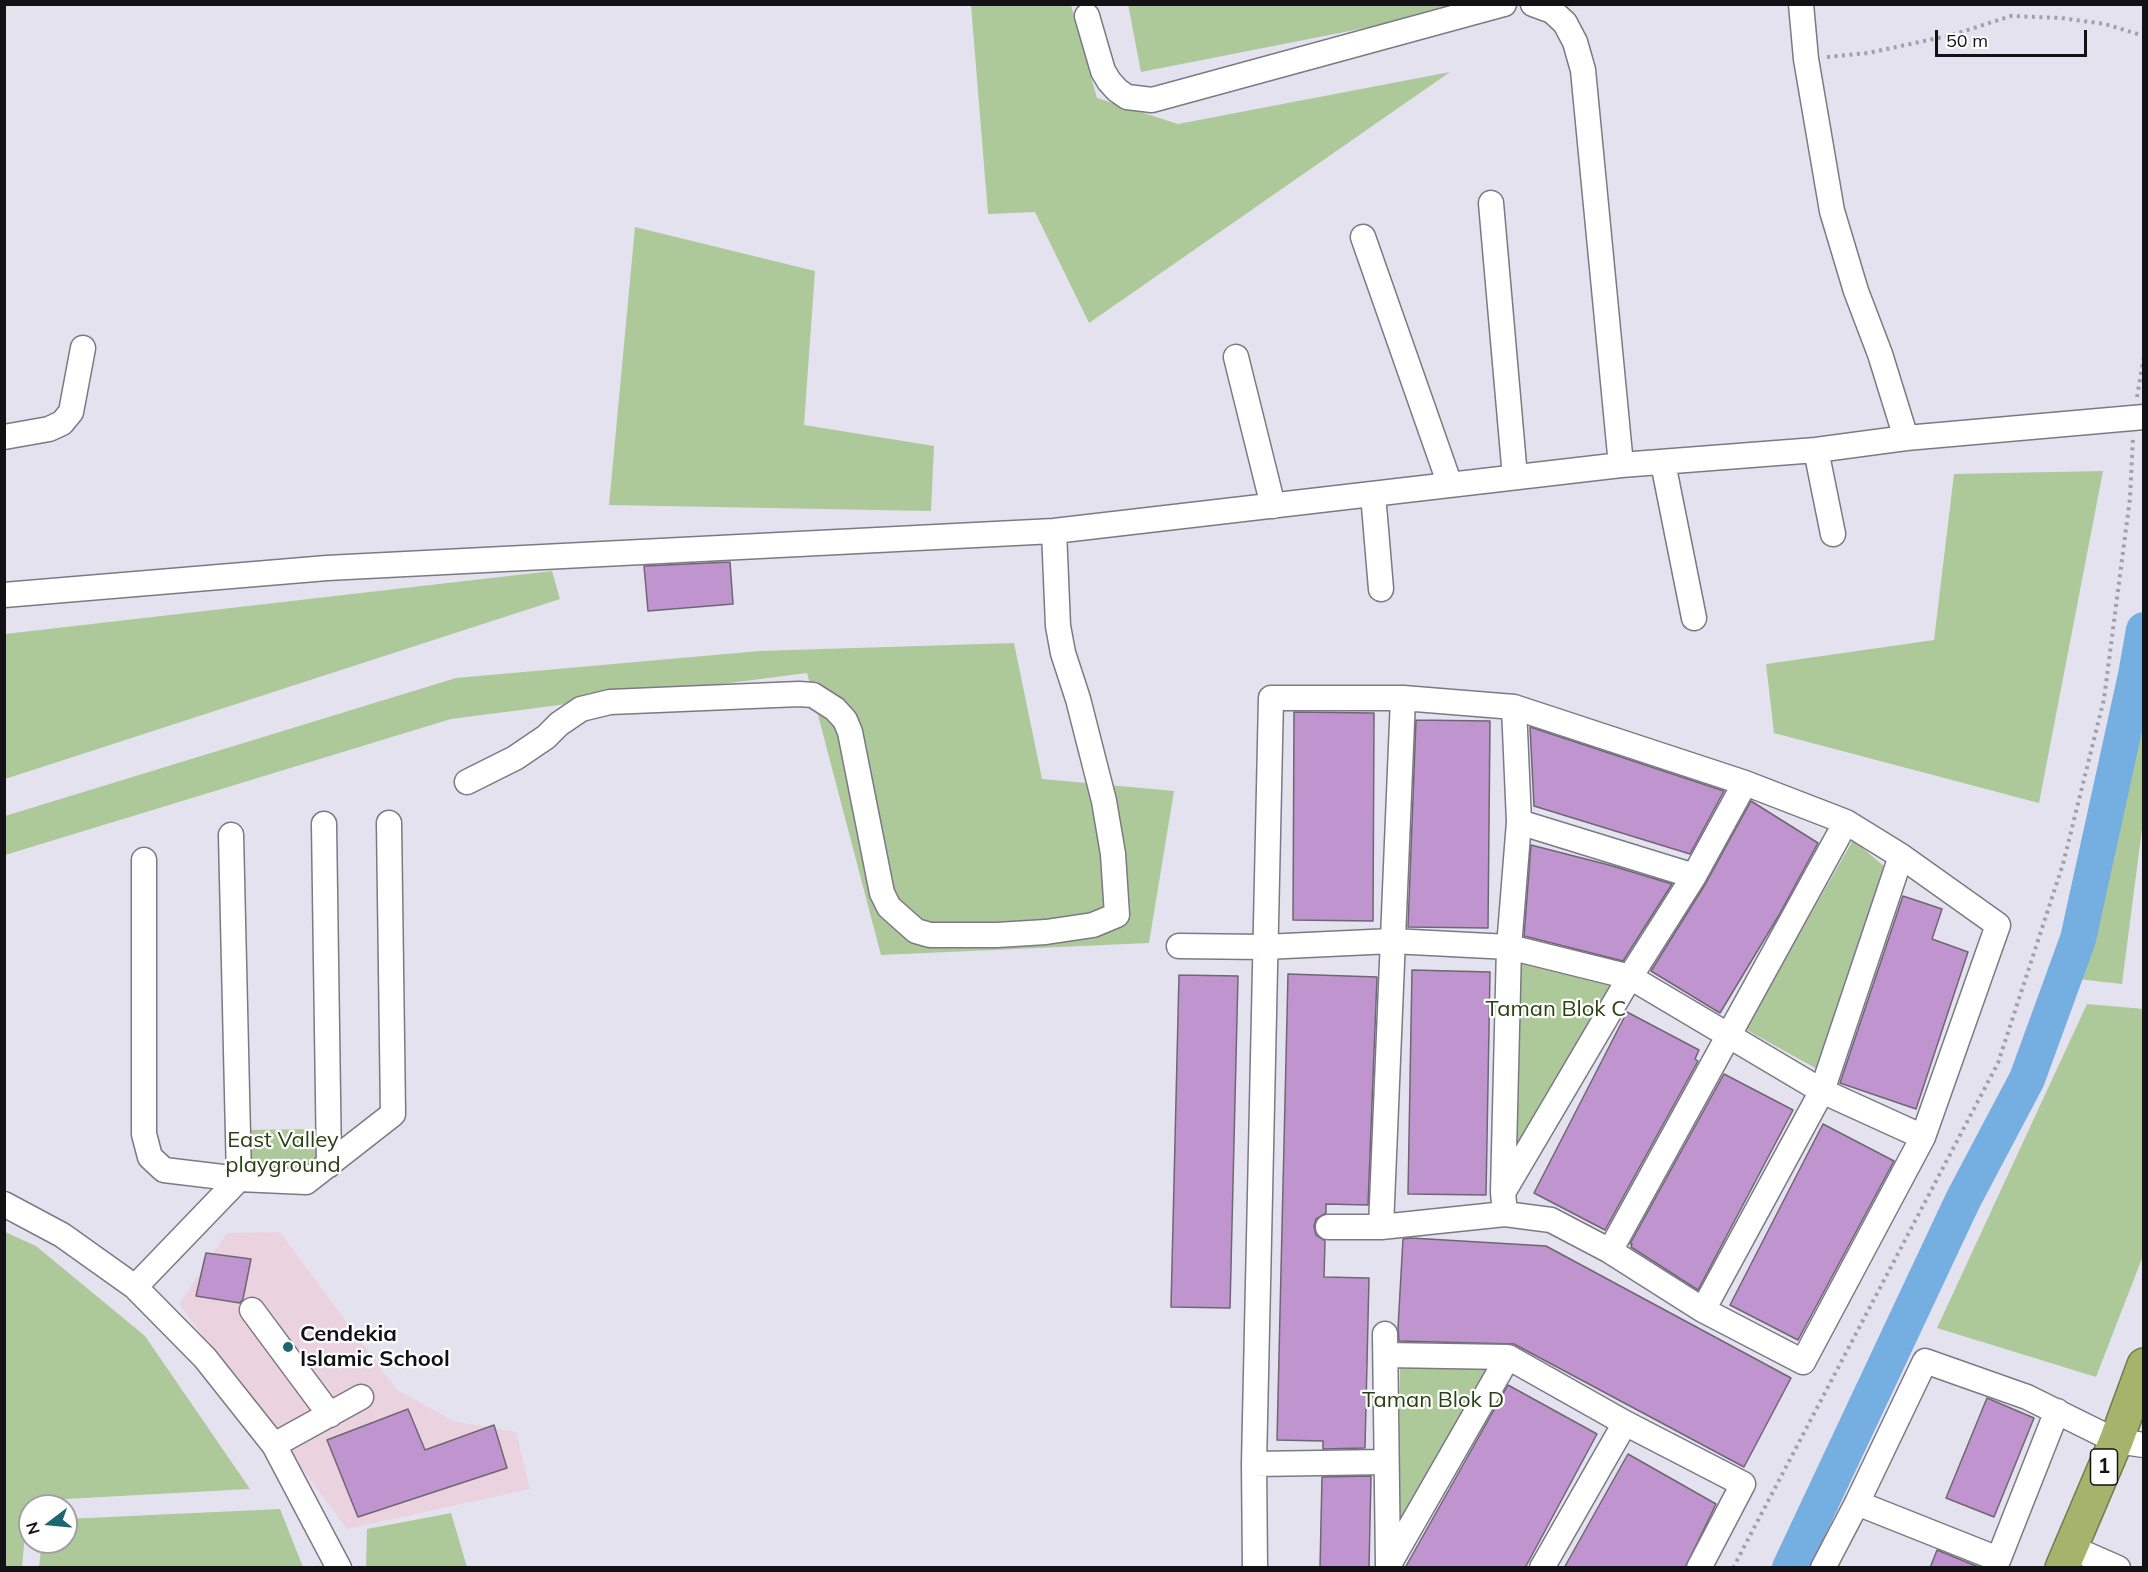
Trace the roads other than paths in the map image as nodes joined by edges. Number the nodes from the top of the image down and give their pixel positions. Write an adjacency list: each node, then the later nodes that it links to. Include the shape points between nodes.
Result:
1 (1504, 4): 4 (street, via 1152,100 1127,97 1109,81 1103,72)
2 (1533, 4): 14 (street, via 1552,11 1565,23 1583,70)
3 (1802, 4): 10 (street, via 1806,59 1832,211)
4 (1088, 8)
5 (1491, 203): 15 (street)
6 (1363, 237): 16 (street)
7 (83, 348): 11 (street, via 71,412 62,423)
8 (1236, 357): 18 (street)
9 (2139, 418): 10 (street)
10 (1906, 438): 12 (street)
11 (6, 444)
12 (1816, 450): 13 (street); 20 (street)
13 (1663, 463): 14 (street); 23 (street)
14 (1621, 465): 15 (street)
15 (1515, 477): 16 (street)
16 (1450, 485): 17 (street)
17 (1373, 494): 18 (street); 21 (street)
18 (1273, 506): 19 (street)
19 (1054, 531): 22 (street, via 327,568); 26 (street, via 1058,626 1104,801 1117,915 1093,925 1046,932 916,932 889,907 882,893 850,732 835,709 813,695 610,702 581,709 515,758)
20 (1833, 534)
21 (1381, 589)
22 (4, 595)
23 (1694, 618)
24 (1403, 698): 25 (street); 36 (street); 38 (street, via 1270,698)
25 (1514, 707): 27 (street); 28 (street)
26 (467, 782)
27 (1745, 783): 29 (street); 35 (street)
28 (1519, 822): 35 (street); 39 (street)
29 (1845, 822): 33 (street); 41 (street)
30 (389, 823): 44 (street, via 393,1114)
31 (324, 824): 44 (street)
32 (231, 835): 45 (street)
33 (1901, 856): 42 (street); 43 (street, via 1998,925)
34 (144, 860): 45 (street, via 144,1134 150,1157 164,1170)
35 (1694, 876): 40 (street)
36 (1392, 941): 38 (street); 39 (street); 49 (street)
37 (1179, 946): 38 (street)
38 (1264, 947): 63 (street)
39 (1509, 947): 40 (street); 46 (street)
40 (1630, 977): 41 (street); 46 (street)
41 (1727, 1035): 42 (street); 50 (street)
42 (1822, 1091): 43 (street); 53 (street)
43 (1923, 1137): 53 (street, via 1803,1362)
44 (328, 1165): 45 (street, via 306,1182)
45 (239, 1179): 51 (street)
46 (1504, 1203): 49 (street); 50 (street, via 1551,1220)
47 (4, 1204): 51 (street, via 62,1235)
48 (1328, 1227): 49 (street)
49 (1381, 1227)
50 (1610, 1251): 53 (street)
51 (135, 1287): 61 (street, via 205,1358)
52 (252, 1310): 58 (street)
53 (1704, 1310)
54 (1508, 1357): 59 (street); 62 (street, via 1385,1344); 67 (street)
55 (2144, 1365): 60 (highway, 1)
56 (361, 1397): 58 (street)
57 (2057, 1411): 60 (street); 64 (street, via 1925,1361); 66 (street)
58 (330, 1415): 61 (street)
59 (1625, 1423): 70 (street); 71 (street, via 1743,1484)
60 (2130, 1443): 65 (highway, 1)
61 (274, 1445): 68 (street)
62 (1386, 1462): 63 (street); 67 (street)
63 (1254, 1464): 69 (street)
64 (1857, 1503): 66 (street); 72 (street)
65 (2066, 1557): 73 (street)
66 (1996, 1563)
67 (1388, 1567)
68 (339, 1568)
69 (1255, 1568)
70 (1542, 1568)
71 (1699, 1568)
72 (1823, 1568)
73 (2118, 1568)

